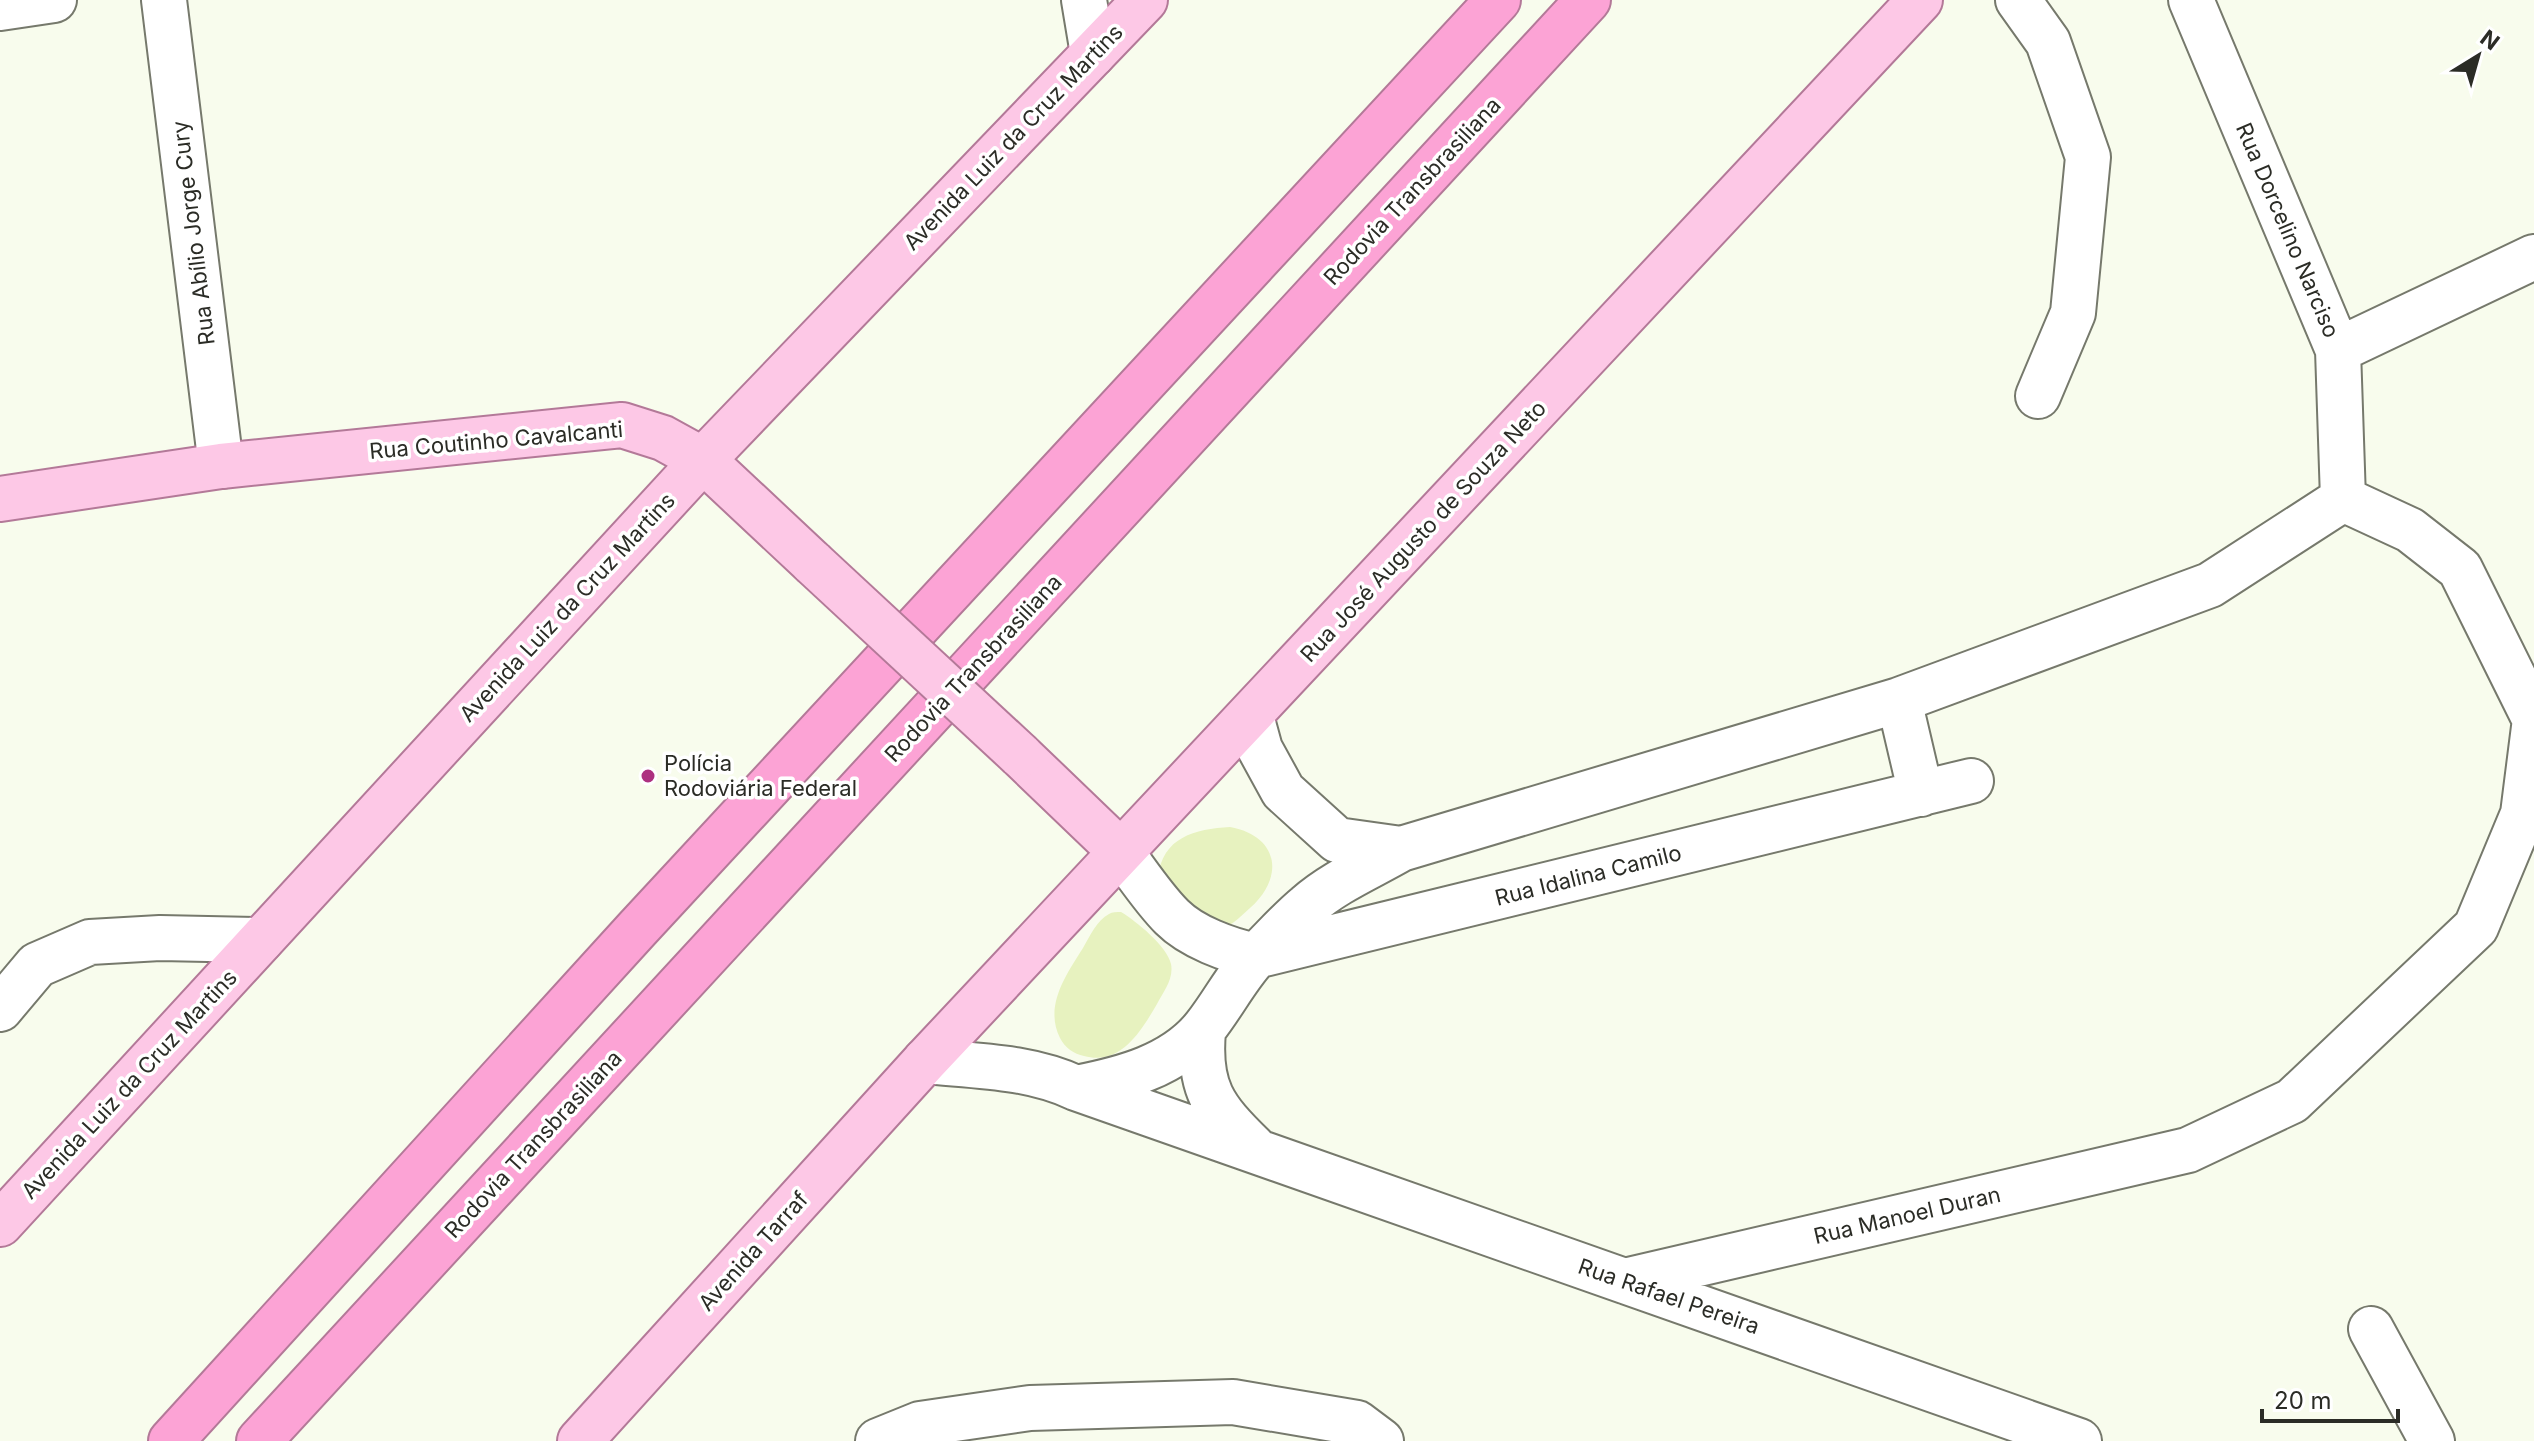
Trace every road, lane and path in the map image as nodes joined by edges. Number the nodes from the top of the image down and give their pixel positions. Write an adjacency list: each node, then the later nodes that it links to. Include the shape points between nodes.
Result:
1 (54, 0): 10 (street)
2 (164, 0): 16 (street, Rua Abílio Jorge Cury)
3 (1084, 0): 11 (street)
4 (1145, 0): 11 (main road, Avenida Luiz da Cruz Martins)
5 (1498, 0): 38 (highway, via 637,929)
6 (1588, 0): 39 (highway, Rodovia Transbrasiliana)
7 (1920, 0): 20 (main road, Rua José Augusto de Souza Neto)
8 (2018, 0): 14 (street, via 2048,42 2088,157 2073,313)
9 (2191, 0): 13 (street, Rua Dorcelino Narciso)
10 (0, 8)
11 (1093, 54): 15 (main road, Avenida Luiz da Cruz Martins)
12 (2534, 257): 13 (street, Rua Dorcelino Narciso)
13 (2338, 350): 18 (street)
14 (2038, 396)
15 (703, 460): 16 (main road, Rua Coutinho Cavalcanti, via 663,438 622,425); 26 (main road, Rua Coutinho Cavalcanti, bridge); 27 (main road, Avenida Luiz da Cruz Martins)
16 (221, 466): 17 (main road, Rua Coutinho Cavalcanti)
17 (0, 499)
18 (2343, 499): 19 (street, via 2210,585); 21 (street, via 2410,530 2460,569)
19 (1899, 700): 24 (street); 25 (street)
20 (1251, 716): 25 (street, via 1260,749 1283,791 1337,840); 26 (main road, Rua José Augusto de Souza Neto)
21 (2534, 718)
22 (2534, 727): 35 (street, Rua Manoel Duran, via 2523,814 2476,927 2292,1101 2188,1150)
23 (1971, 781): 24 (street, Rua Idalina Camilo)
24 (1921, 794): 28 (street, Rua Idalina Camilo)
25 (1401, 849): 28 (street, via 1308,905)
26 (1121, 852): 28 (street, Rua Idalina Camilo, via 1173,918 1212,943); 31 (main road, Rua José Augusto de Souza Neto)
27 (261, 940): 29 (street, via 90,942 37,965); 34 (main road, Avenida Luiz da Cruz Martins)
28 (1256, 956): 30 (street)
29 (0, 1009)
30 (1203, 1031): 32 (street, via 1147,1069); 33 (street, Rua Rafael Pereira, via 1203,1079 1215,1104)
31 (925, 1061): 32 (street, Rua Rafael Pereira, via 1034,1072); 40 (main road, Avenida Tarraf)
32 (1076, 1088): 33 (street, Rua Rafael Pereira)
33 (1258, 1152): 35 (street, Rua Rafael Pereira)
34 (0, 1224)
35 (1625, 1281): 43 (street, Rua Rafael Pereira)
36 (2371, 1329): 44 (street)
37 (917, 1432): 41 (street); 42 (street, via 1030,1408 1233,1402 1357,1423)
38 (171, 1441)
39 (259, 1441)
40 (580, 1441)
41 (878, 1441)
42 (1381, 1441)
43 (2079, 1441)
44 (2432, 1441)

